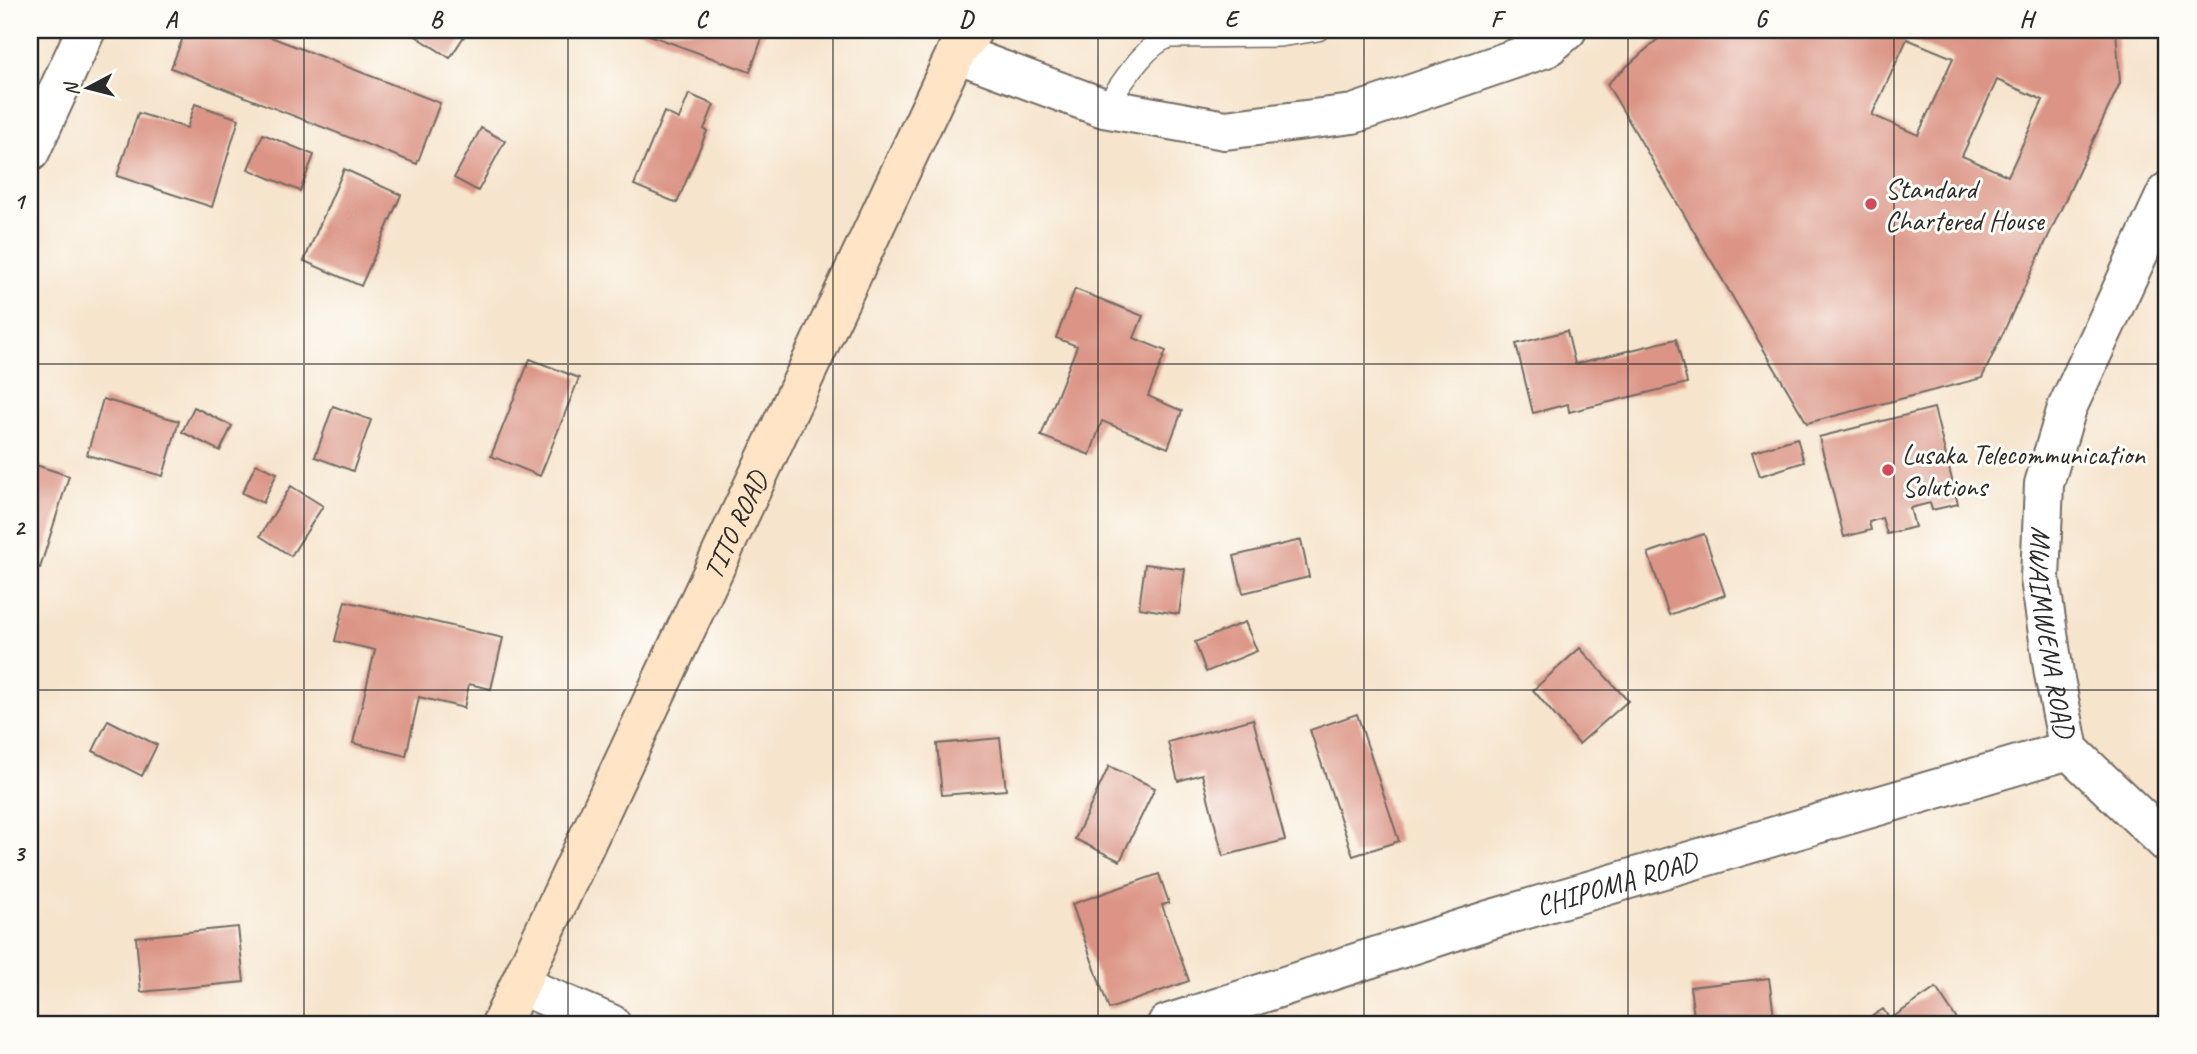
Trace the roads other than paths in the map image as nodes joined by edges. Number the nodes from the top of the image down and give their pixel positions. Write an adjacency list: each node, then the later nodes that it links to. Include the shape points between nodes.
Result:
1 (86, 30): 6 (street)
2 (1318, 30): 5 (lane, via 1280,36 1160,40)
3 (1567, 30): 5 (street, via 1546,48 1353,114 1225,130)
4 (965, 42): 5 (street); 10 (main road, TITO ROAD)
5 (1104, 108)
6 (30, 152)
7 (2167, 192): 8 (street, MWAIMWENA ROAD, via 2067,408 2044,484 2040,579)
8 (2068, 750): 9 (street, MWAIMWENA ROAD); 13 (street, CHIPOMA ROAD, via 1489,920)
9 (2167, 843)
10 (520, 985): 11 (main road, TITO ROAD); 12 (street)
11 (501, 1024)
12 (611, 1024)
13 (1167, 1024)

